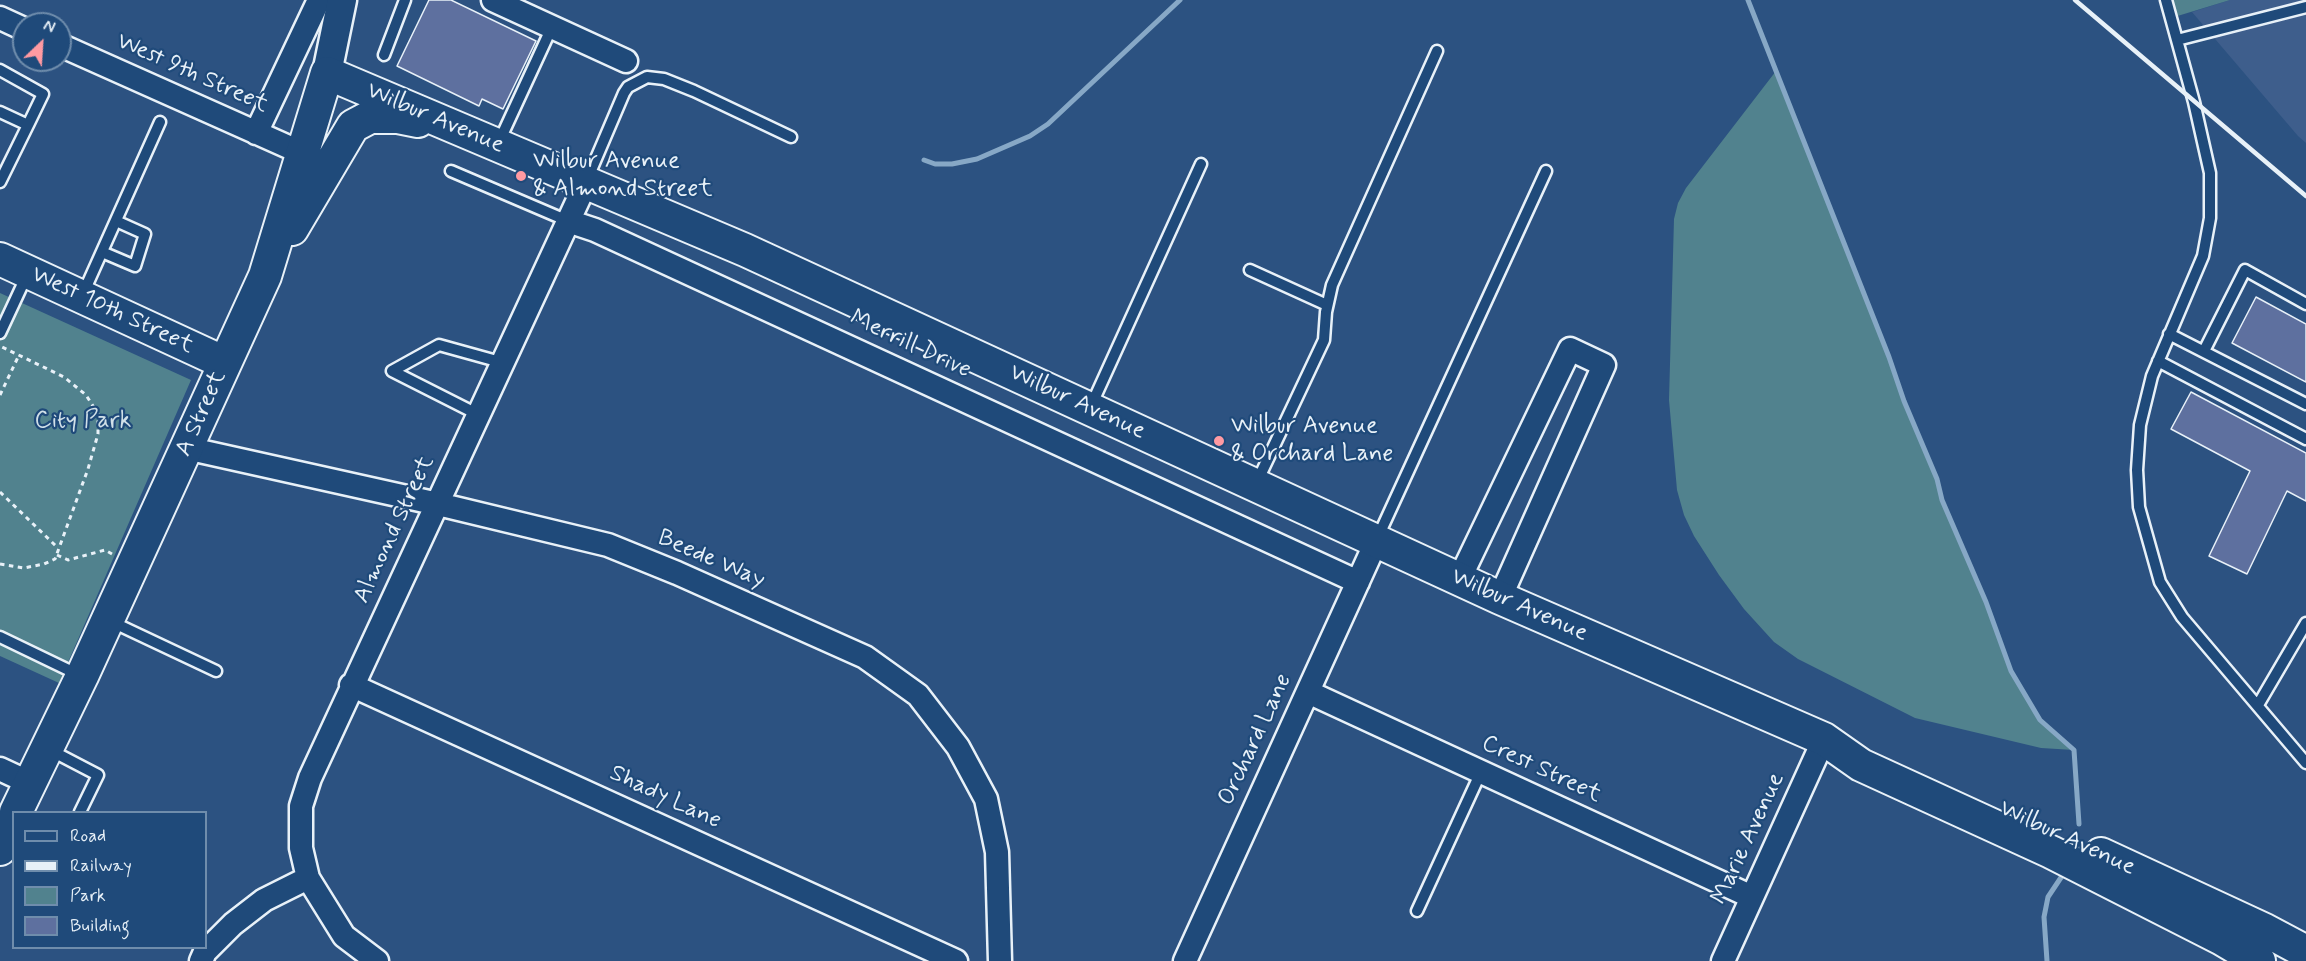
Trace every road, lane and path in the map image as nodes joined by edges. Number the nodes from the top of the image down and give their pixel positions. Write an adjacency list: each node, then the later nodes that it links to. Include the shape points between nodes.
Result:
1 (320, 0): 19 (street)
2 (342, 0): 14 (street, A Street)
3 (405, 0): 11 (lane)
4 (494, 0): 7 (street)
5 (2166, 0): 8 (lane)
6 (2306, 7): 8 (lane)
7 (552, 27): 12 (street); 21 (lane)
8 (2177, 40): 39 (lane, via 2210,173 2210,218 2203,256)
9 (72, 50): 19 (street, West 9th Street)
10 (1437, 51): 37 (lane, via 1332,285)
11 (384, 56)
12 (626, 61)
13 (0, 70): 17 (lane, via 43,94)
14 (327, 73): 18 (main road, Wilbur Avenue); 22 (main road, A Street)
15 (0, 112): 17 (lane)
16 (160, 122): 28 (lane)
17 (28, 124): 26 (lane)
18 (457, 127): 21 (main road, Wilbur Avenue); 34 (main road, via 389,117 370,117 353,126)
19 (256, 133): 22 (street, West 9th Street)
20 (791, 137): 27 (lane, Almond Street, via 664,79 647,78 628,87)
21 (498, 145): 27 (main road, Wilbur Avenue)
22 (302, 153): 34 (main road, A Street)
23 (1201, 164): 50 (lane)
24 (452, 171): 29 (lane)
25 (1546, 171): 57 (lane)
26 (0, 182)
27 (586, 183): 29 (street, Almond Street); 50 (main road, Wilbur Avenue, via 744,250)
28 (116, 221): 30 (lane); 30 (lane, via 146,234 135,266)
29 (568, 221): 45 (street, Almond Street); 63 (street, Merrill Drive, via 595,230)
30 (102, 252): 35 (lane)
31 (0, 259): 33 (main road, West 10th Street)
32 (1250, 270): 37 (lane)
33 (29, 272): 35 (main road, West 10th Street); 38 (lane)
34 (265, 276): 44 (main road, A Street)
35 (82, 296): 44 (main road, West 10th Street)
36 (2306, 304): 41 (lane, via 2245,270)
37 (1327, 305): 54 (lane, via 1324,340)
38 (0, 333)
39 (2169, 334): 41 (lane); 43 (lane)
40 (0, 346): 42 (path)
41 (2204, 351): 49 (lane)
42 (19, 355): 46 (path); 48 (path)
43 (2158, 361): 52 (lane); 72 (lane, via 2140,425 2137,470 2139,507 2160,582 2182,617)
44 (225, 363): 53 (main road, A Street)
45 (504, 363): 51 (street, Almond Street); 51 (lane, via 439,345 392,371)
46 (64, 377): 47 (path); 58 (path, via 86,395 98,414 98,434)
47 (62, 382)
48 (0, 395)
49 (2306, 404)
50 (1089, 409): 54 (main road, Wilbur Avenue)
51 (479, 415): 56 (street, Almond Street)
52 (2306, 439)
53 (186, 448): 56 (street, Beede Way); 60 (main road, A Street)
54 (1255, 485): 57 (main road, Wilbur Avenue)
55 (0, 492): 58 (path)
56 (438, 504): 70 (street, Almond Street); 90 (street, Beede Way, via 608,545 865,657 918,695 958,747 986,799 997,852)
57 (1376, 542): 62 (main road, Wilbur Avenue); 63 (street, Orchard Lane)
58 (58, 548): 59 (path)
59 (56, 555): 60 (path, via 68,560 105,550); 61 (path, via 44,564 24,568)
60 (133, 563): 65 (main road, A Street)
61 (0, 564)
62 (1459, 580): 64 (main road, Wilbur Avenue); 64 (street, via 1570,349 1604,365)
63 (1358, 582): 71 (street, Orchard Lane)
64 (1500, 598): 73 (main road, Wilbur Avenue)
65 (107, 620): 68 (lane); 69 (main road, A Street)
66 (2306, 623): 72 (lane)
67 (0, 637): 69 (lane)
68 (216, 670)
69 (82, 676): 74 (main road, A Street)
70 (351, 685): 83 (street, Almond Street, via 301,806 301,848); 89 (street, Shady Lane)
71 (1308, 692): 77 (street, Crest Street); 91 (street, Orchard Lane)
72 (2258, 705): 75 (lane)
73 (1824, 739): 84 (street, Marie Avenue); 86 (main road, Wilbur Avenue, via 1868,746); 93 (main road, Wilbur Avenue, via 1860,765 2051,852)
74 (47, 748): 78 (main road, A Street); 80 (lane, via 98,775)
75 (2306, 763)
76 (0, 769): 78 (street)
77 (1481, 772): 84 (street, Crest Street); 85 (lane)
78 (30, 783): 79 (main road, A Street)
79 (17, 811)
80 (81, 811)
81 (12, 823): 82 (main road)
82 (0, 849)
83 (308, 878): 87 (street, via 264,900 233,924); 88 (street, Almond Street, via 344,936)
84 (1752, 897): 92 (street, Marie Avenue)
85 (1417, 911)
86 (2306, 952)
87 (201, 961)
88 (377, 961)
89 (956, 961)
90 (1000, 961)
91 (1185, 961)
92 (1722, 961)
93 (2259, 961)

